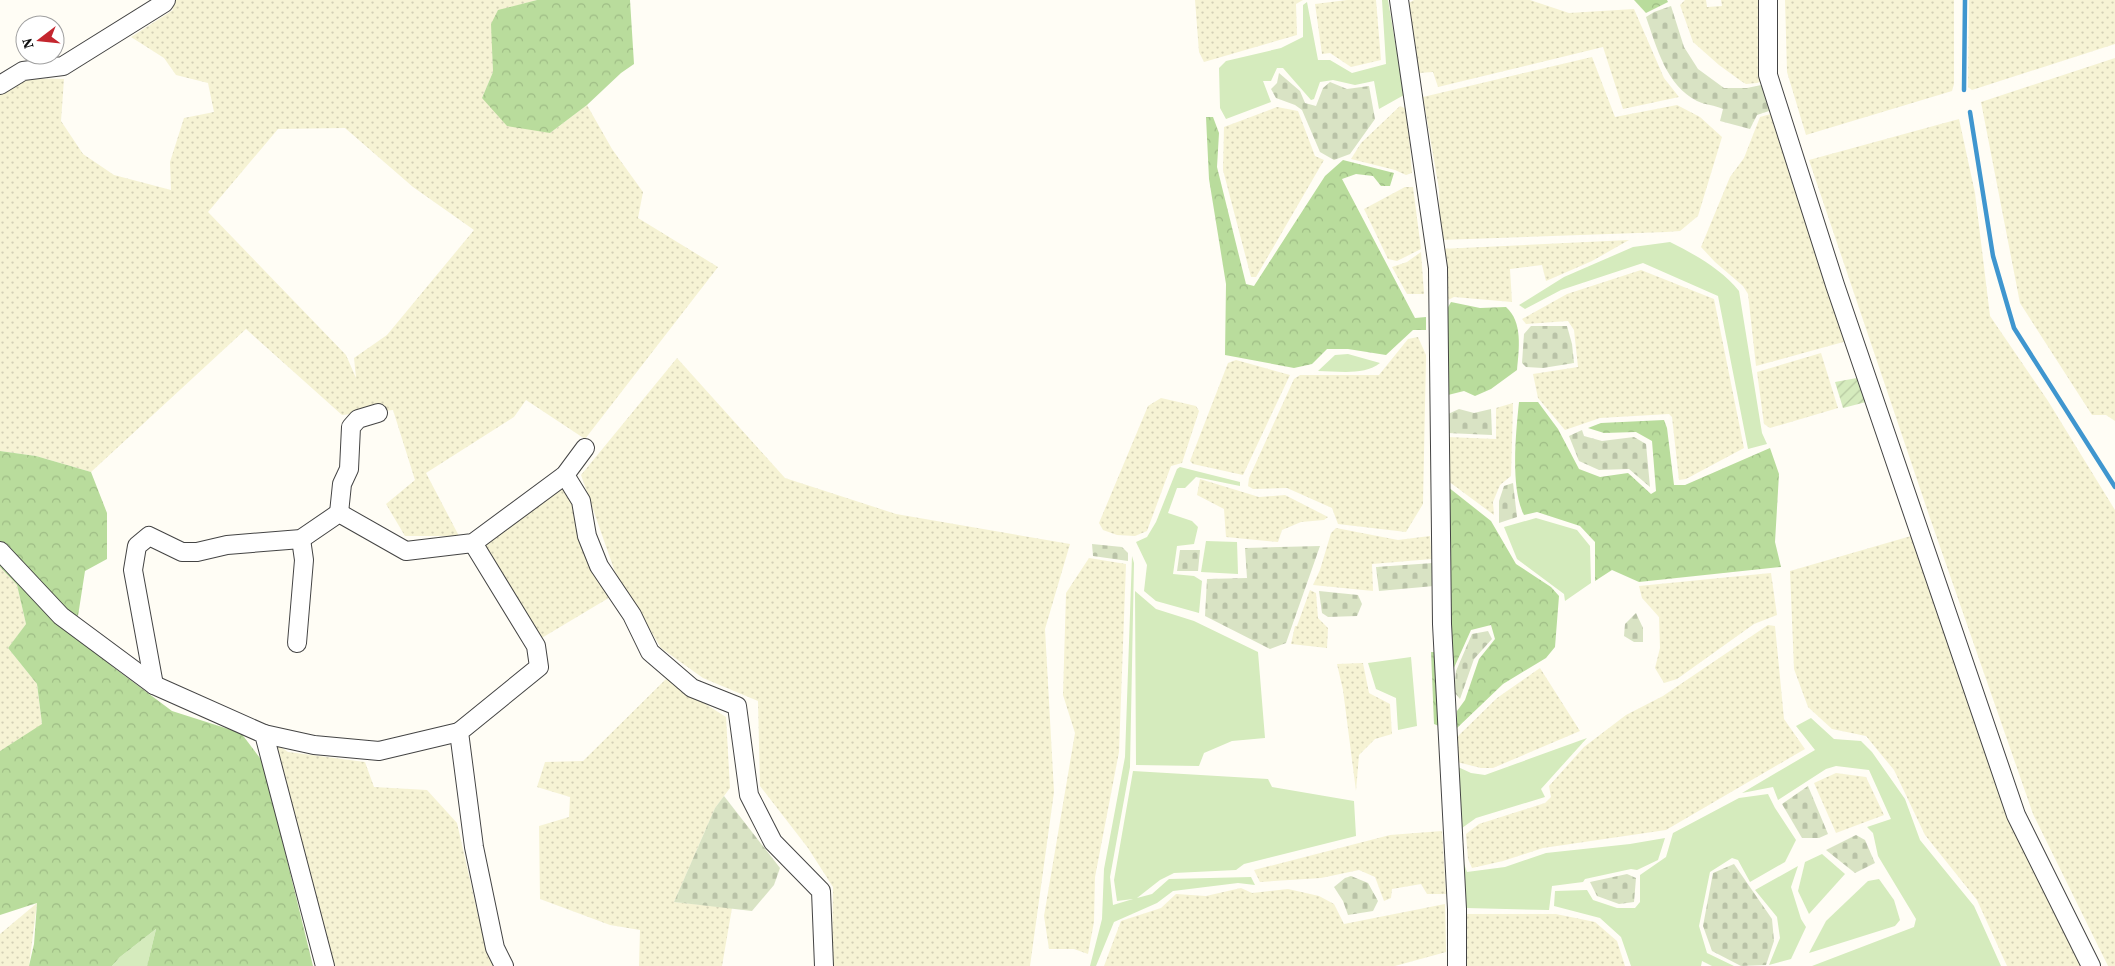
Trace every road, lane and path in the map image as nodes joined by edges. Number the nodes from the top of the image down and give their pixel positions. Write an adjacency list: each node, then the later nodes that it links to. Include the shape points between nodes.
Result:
1 (166, 0): 4 (street, via 63,66 23,70)
2 (1399, 0): 19 (street, via 1438,268 1442,624)
3 (1768, 0): 20 (street, via 1768,75 1838,294 2016,816)
4 (0, 85)
5 (378, 413): 8 (street, via 358,419 351,427 349,468 342,484)
6 (585, 448): 7 (street)
7 (565, 475): 10 (street); 18 (street, via 581,501 587,536 599,566 632,615 650,652 692,688 737,706 749,795 773,842 821,891)
8 (339, 513): 9 (street); 10 (street, via 406,551)
9 (300, 539): 12 (street, via 304,560); 13 (street, via 182,552 149,536 137,546 133,570)
10 (473, 543): 14 (street, via 536,646 539,667)
11 (0, 551): 13 (street, via 60,616)
12 (297, 643)
13 (154, 685): 15 (street)
14 (459, 732): 15 (street, via 379,751 314,745); 17 (street, via 474,847 495,948)
15 (264, 734): 16 (street)
16 (324, 966)
17 (504, 966)
18 (824, 966)
19 (1457, 966)
20 (2091, 966)

